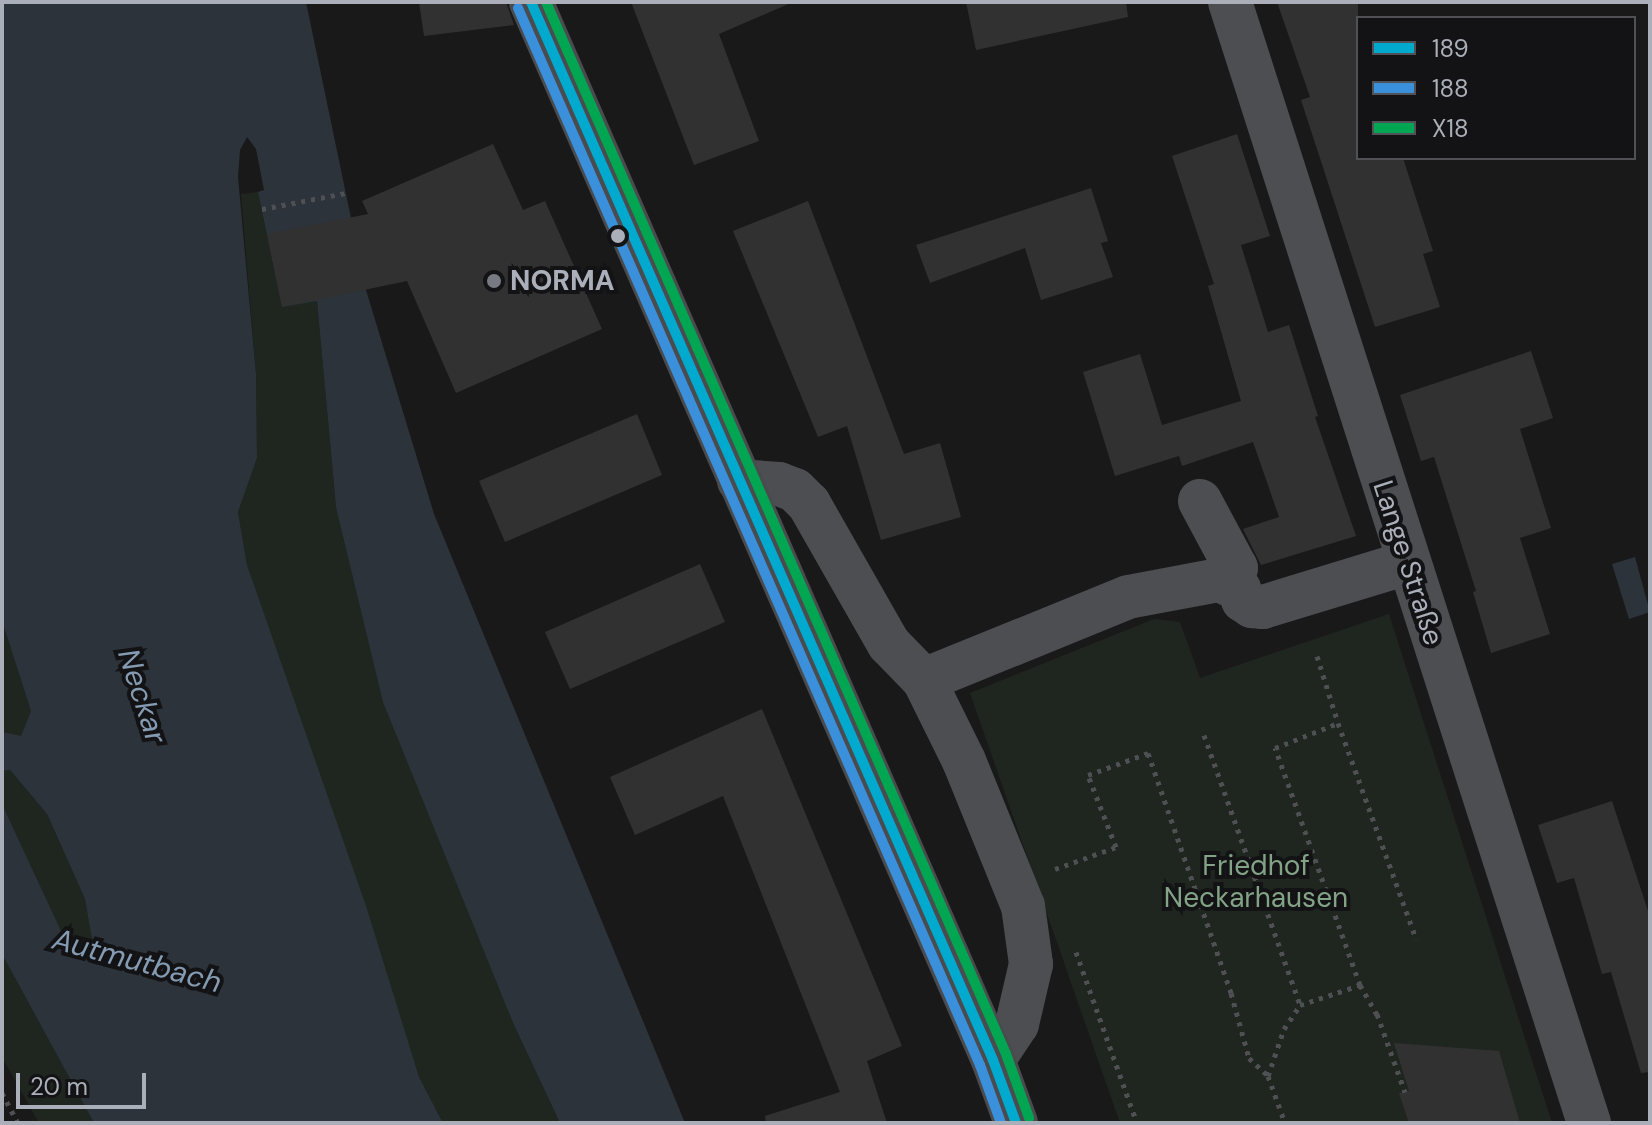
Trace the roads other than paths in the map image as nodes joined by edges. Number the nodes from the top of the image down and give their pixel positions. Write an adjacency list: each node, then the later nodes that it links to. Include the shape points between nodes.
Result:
1 (531, 2): 3 (main road)
2 (1230, 2): 5 (street, Lange Straße)
3 (739, 481): 7 (street, via 779,484 809,504 889,644); 8 (main road)
4 (1200, 501): 6 (street, via 1236,568)
5 (1407, 563): 6 (street, via 1263,607 1243,600); 10 (street, Lange Straße)
6 (1230, 583): 7 (street, via 1203,581 1128,597)
7 (924, 680): 8 (street, via 964,761 1023,906 1031,964 1017,1024)
8 (993, 1060): 9 (main road)
9 (1016, 1123)
10 (1589, 1123)

